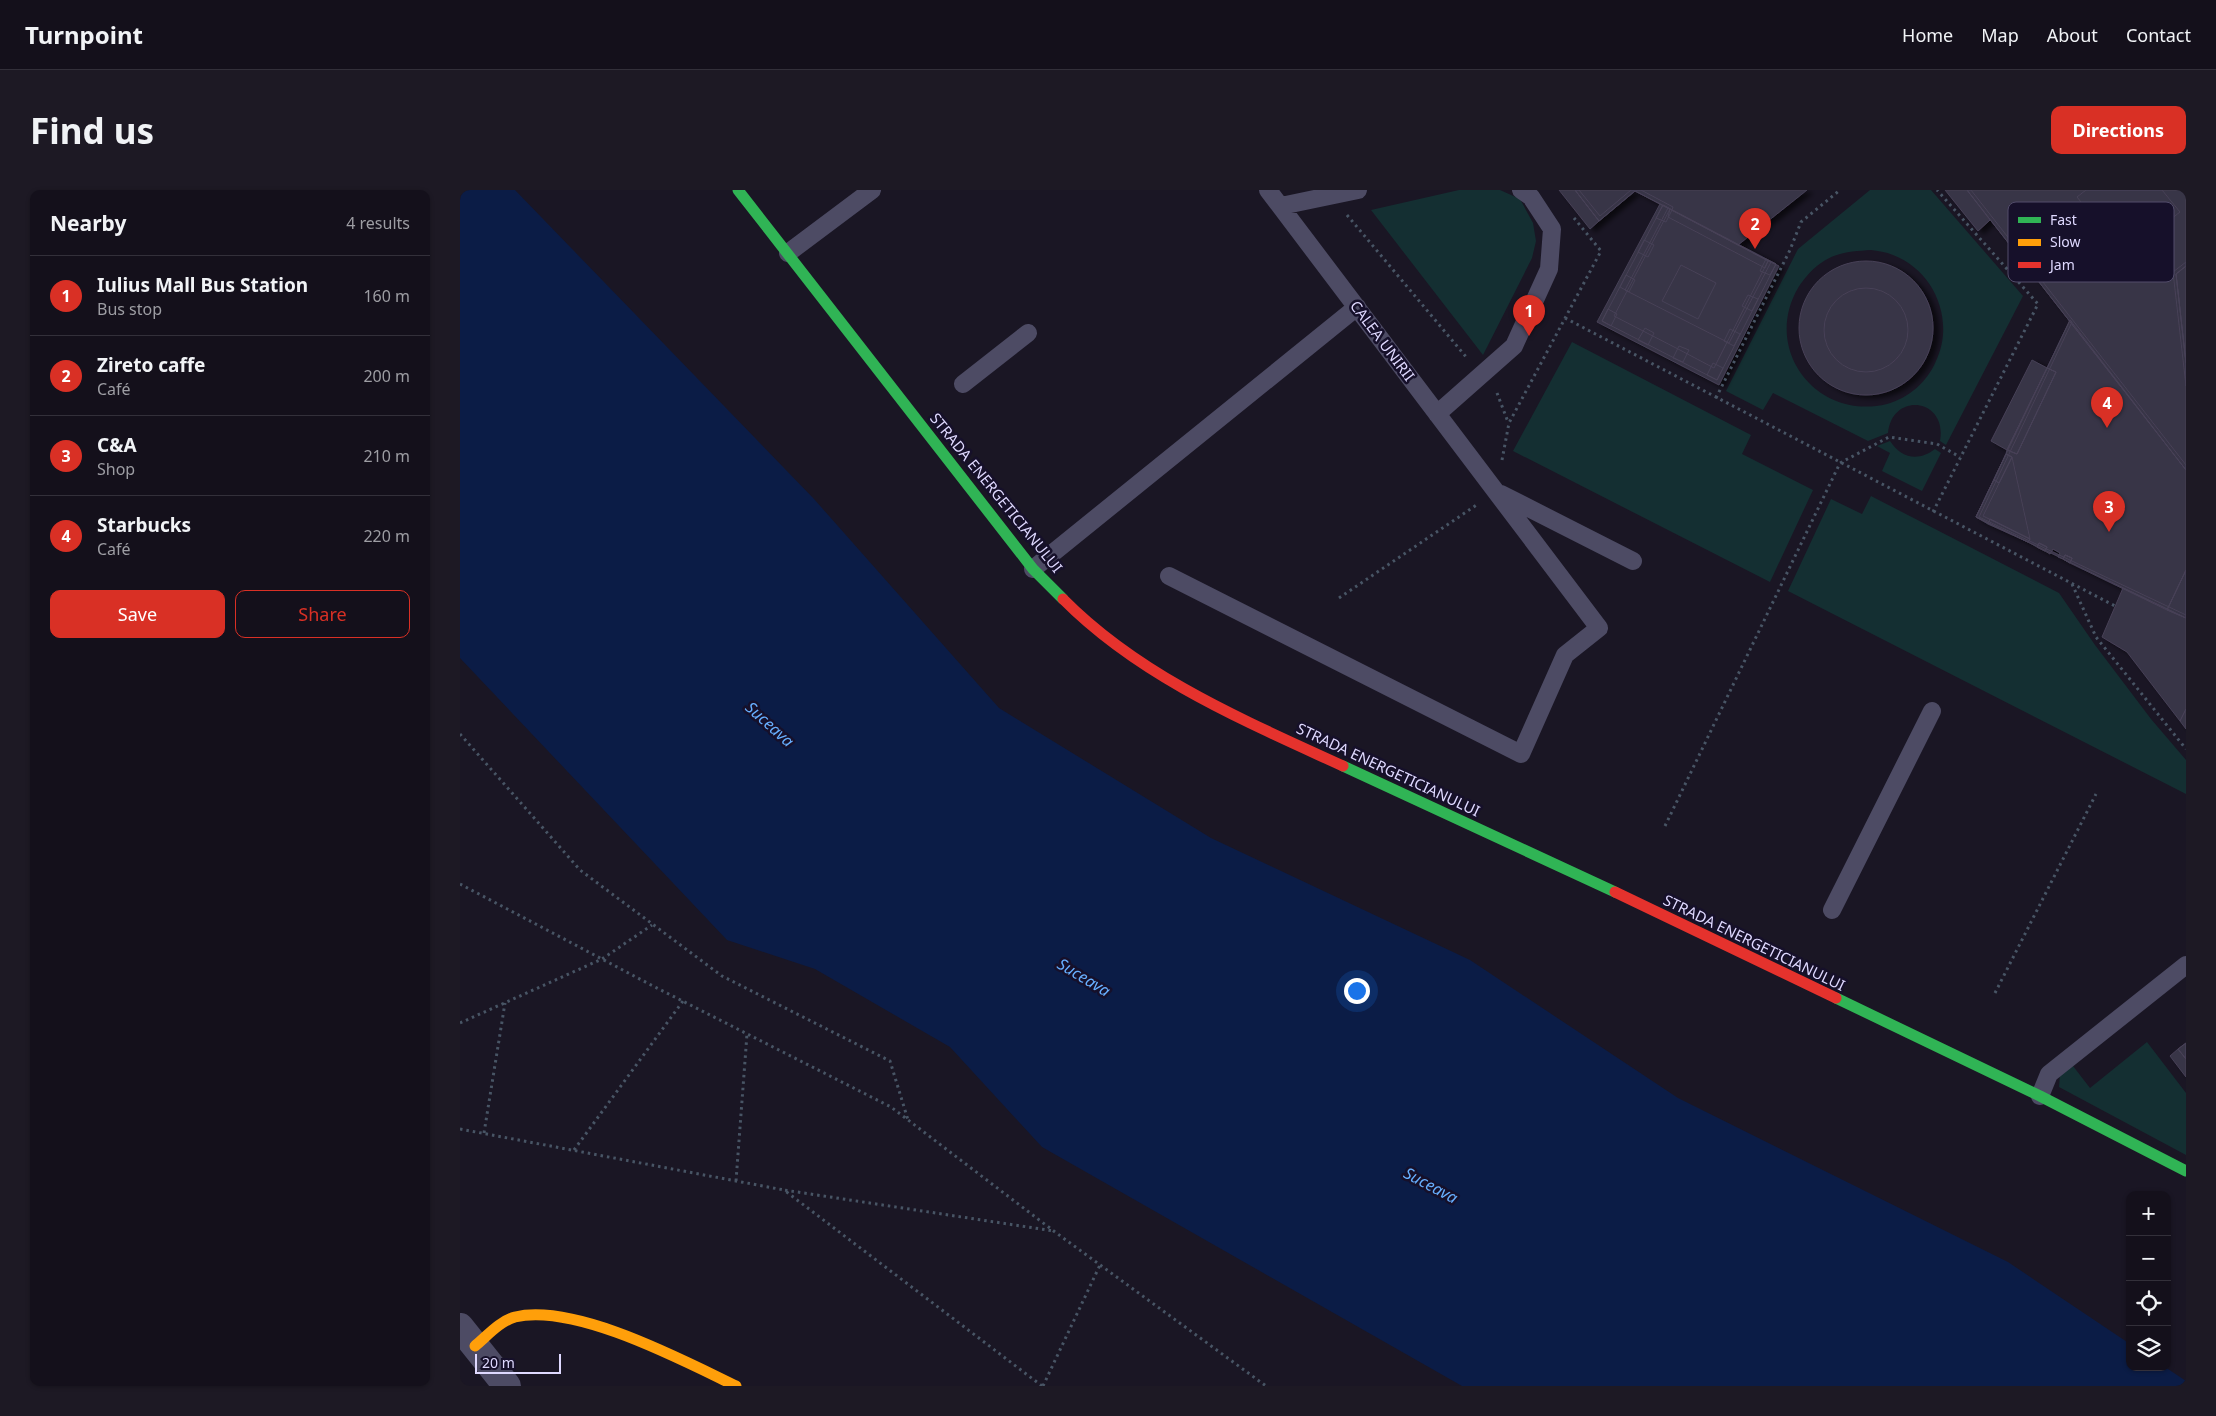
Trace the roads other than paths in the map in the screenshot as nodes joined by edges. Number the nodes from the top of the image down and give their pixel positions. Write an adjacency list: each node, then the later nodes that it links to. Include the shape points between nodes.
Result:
1 (738, 190): 7 (street, STRADA ENERGETICIANULUI)
2 (872, 190): 7 (lane)
3 (1268, 190): 6 (lane, CALEA UNIRII)
4 (1358, 190): 6 (lane)
5 (1521, 190): 11 (lane, via 1531,197 1552,229 1549,269 1514,346)
6 (1280, 206): 8 (lane, CALEA UNIRII)
7 (788, 253): 14 (street, STRADA ENERGETICIANULUI)
8 (1357, 307): 11 (lane, CALEA UNIRII); 14 (lane)
9 (1028, 332): 10 (lane)
10 (963, 384)
11 (1437, 414): 12 (lane, CALEA UNIRII)
12 (1496, 492): 13 (lane); 15 (lane, CALEA UNIRII, via 1599,628 1566,655 1521,754)
13 (1633, 561)
14 (1033, 569): 19 (street, STRADA ENERGETICIANULUI, via 1074,610 1181,688)
15 (1169, 576)
16 (1932, 711): 17 (lane)
17 (1832, 910)
18 (2186, 965): 19 (lane, via 2049,1074)
19 (2040, 1096): 20 (street, STRADA ENERGETICIANULUI)
20 (2186, 1171)
21 (467, 1336): 22 (street); 23 (street, via 514,1317 550,1314 625,1336)
22 (507, 1386)
23 (736, 1386)

